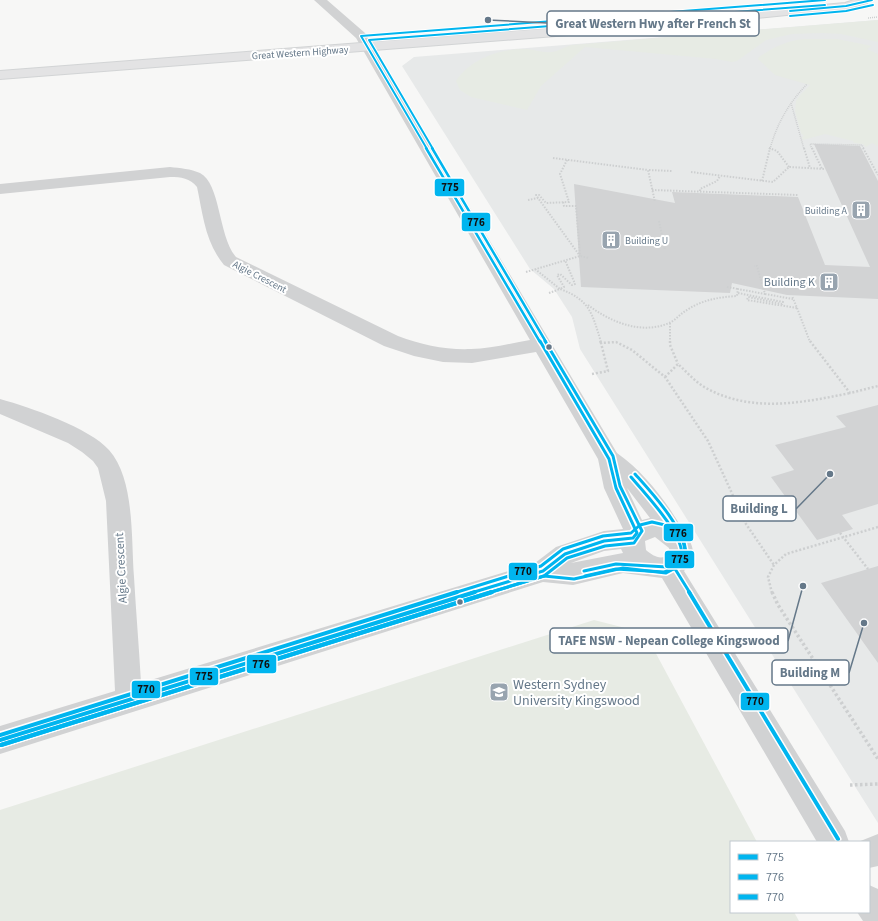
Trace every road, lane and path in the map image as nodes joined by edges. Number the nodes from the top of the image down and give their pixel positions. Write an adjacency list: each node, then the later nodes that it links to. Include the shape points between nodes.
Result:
1 (320, 0): 4 (street)
2 (825, 0): 4 (highway, Great Western Highway)
3 (862, 0): 4 (highway, Great Western Highway, via 846,6 658,24)
4 (364, 41): 5 (highway, Great Western Highway); 6 (highway, Great Western Highway); 48 (street)
5 (0, 63)
6 (0, 75)
7 (807, 84): 8 (path)
8 (791, 102): 9 (path, via 775,128); 13 (path)
9 (769, 148): 12 (path, via 777,151); 19 (path)
10 (553, 158): 11 (path)
11 (567, 160): 14 (path); 26 (path, via 560,174 569,202)
12 (789, 168): 13 (path); 19 (path, via 773,182)
13 (810, 168): 17 (path, via 823,169 810,144 862,145)
14 (648, 170): 15 (path); 21 (path)
15 (672, 171)
16 (691, 172): 18 (path)
17 (878, 175)
18 (720, 176): 19 (path); 22 (path)
19 (762, 181)
20 (0, 189): 48 (street, Algie Crescent, via 170,172 191,174 202,181 218,243 222,253 230,261 391,341 429,353 461,356 485,355)
21 (652, 190): 22 (path); 27 (path)
22 (700, 191): 23 (path)
23 (798, 195)
24 (538, 198): 25 (path); 26 (path, via 536,195 546,203); 30 (path)
25 (528, 200)
26 (562, 202): 30 (path, via 564,206 576,206)
27 (655, 202)
28 (659, 221): 29 (path)
29 (665, 250)
30 (580, 256): 31 (path); 32 (path)
31 (589, 258)
32 (565, 260): 34 (path); 37 (path, via 575,284 572,285 560,274 557,275 564,287)
33 (754, 266): 41 (path, via 758,266)
34 (535, 269): 35 (path); 37 (path)
35 (526, 272)
36 (727, 287): 38 (path)
37 (560, 289): 39 (path); 44 (path, via 580,298)
38 (738, 289): 40 (path); 41 (path)
39 (549, 293)
40 (738, 293): 45 (path, via 782,304 748,297 747,300); 46 (path, via 737,296 721,296 706,300)
41 (765, 294): 43 (path)
42 (792, 296): 43 (path)
43 (793, 299): 45 (path)
44 (588, 305): 46 (path, via 616,323 650,327); 47 (path)
45 (797, 308): 53 (path, via 810,341)
46 (670, 323): 49 (path, via 670,345)
47 (601, 343): 50 (path, via 608,371); 51 (path, via 616,342 632,350)
48 (543, 344): 55 (street)
49 (678, 364): 51 (path); 53 (path, via 706,388 748,403 782,406)
50 (592, 374)
51 (666, 377): 61 (path, via 708,441 746,524)
52 (878, 386): 53 (path)
53 (850, 393)
54 (0, 406): 65 (street, Algie Crescent, via 89,445 108,465 117,501)
55 (609, 458): 58 (street, via 636,482); 59 (street, via 611,474)
56 (878, 527): 60 (path)
57 (840, 533): 60 (path)
58 (673, 534): 59 (street, via 655,527 647,528); 62 (street, via 679,542 681,554 677,562)
59 (635, 536): 62 (street, via 632,546 635,555); 64 (street, via 604,541 565,554)
60 (844, 537): 61 (path, via 786,554); 63 (path)
61 (774, 565): 67 (path, via 768,577 770,589 778,605)
62 (658, 566): 64 (street, via 623,563 573,574); 70 (street)
63 (868, 569)
64 (543, 571): 65 (street)
65 (129, 701): 66 (street)
66 (0, 740)
67 (878, 759)
68 (878, 784): 69 (path)
69 (850, 785)
70 (833, 841)
71 (870, 903): 72 (street)
72 (878, 916)

